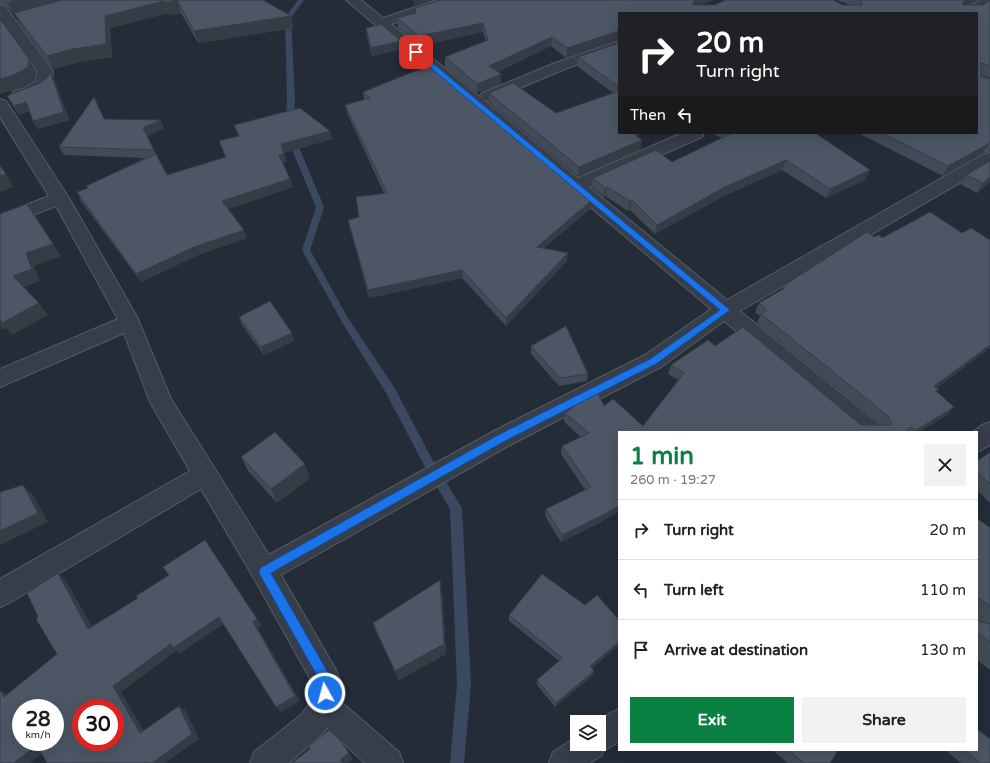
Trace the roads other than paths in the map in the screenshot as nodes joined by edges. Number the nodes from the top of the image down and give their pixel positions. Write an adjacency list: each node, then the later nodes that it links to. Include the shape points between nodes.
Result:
1 (353, 0): 8 (street)
2 (452, 0): 8 (street)
3 (990, 1): 5 (street)
4 (0, 10): 7 (street)
5 (968, 12)
6 (25, 18): 7 (street)
7 (5, 23): 10 (street, via 45,71 44,82 28,92)
8 (380, 23): 11 (street)
9 (618, 45): 11 (street)
10 (0, 101)
11 (476, 101): 15 (street)
12 (0, 104): 16 (street)
13 (694, 134): 15 (street)
14 (990, 158): 18 (street)
15 (575, 186): 18 (street)
16 (60, 198): 17 (street); 19 (street)
17 (0, 222)
18 (725, 310): 21 (street); 25 (street, via 653,361 502,438)
19 (130, 322): 20 (street); 24 (street, via 161,402)
20 (0, 378)
21 (871, 431)
22 (990, 432): 23 (street)
23 (978, 441)
24 (204, 475): 25 (street); 26 (street)
25 (264, 571): 27 (street, via 326,680)
26 (0, 594)
27 (325, 707): 31 (street, via 311,725); 32 (street)
28 (618, 725): 29 (street)
29 (606, 733)
30 (581, 751): 33 (street)
31 (265, 763)
32 (388, 763)
33 (564, 763)

